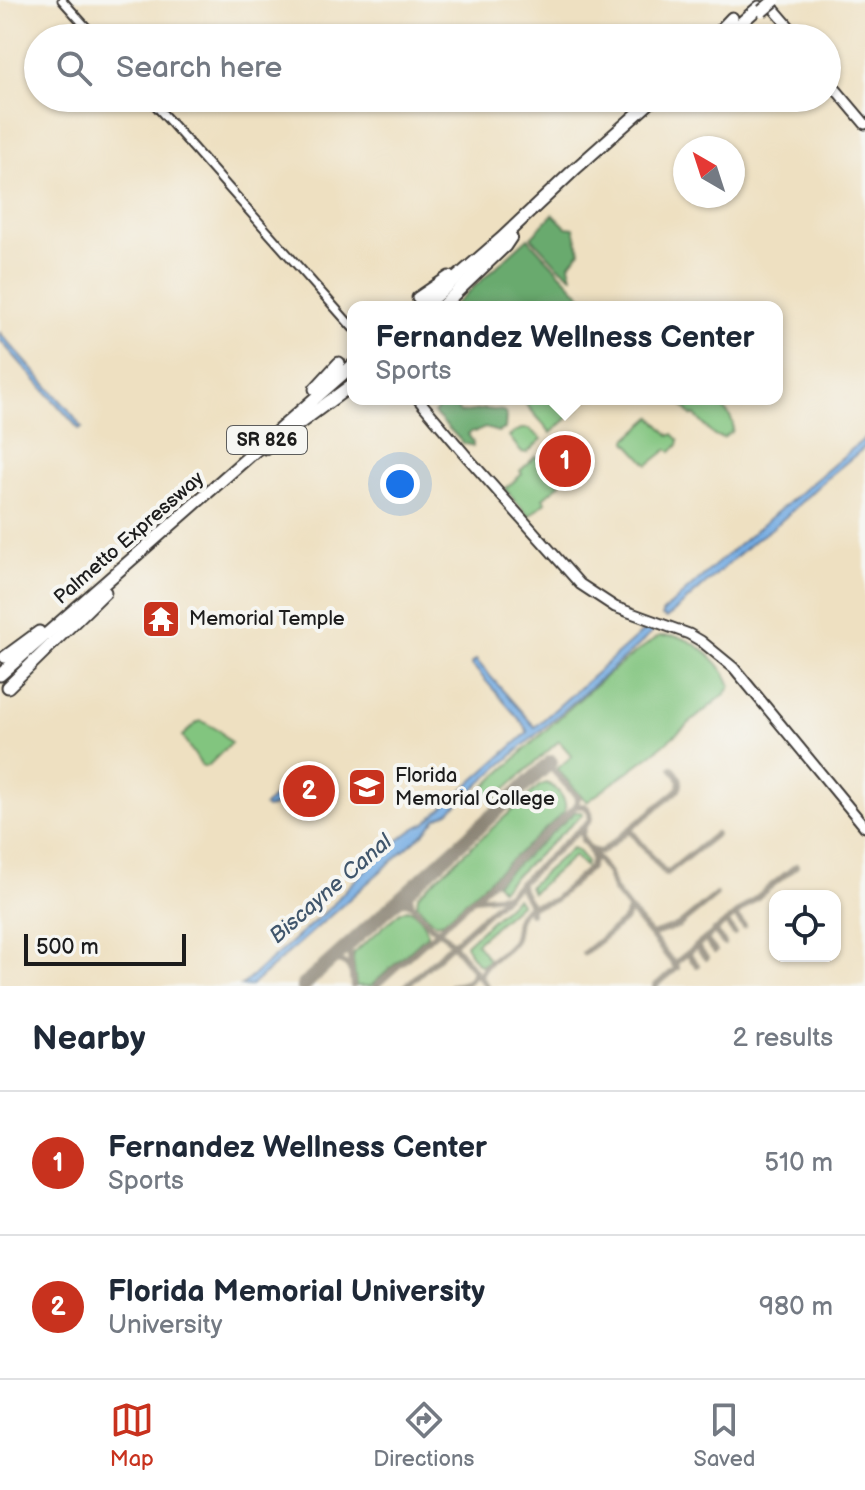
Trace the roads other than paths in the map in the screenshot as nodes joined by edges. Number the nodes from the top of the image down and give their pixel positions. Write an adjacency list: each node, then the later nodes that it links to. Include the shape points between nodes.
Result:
1 (62, 0): 5 (main road)
2 (775, 0): 3 (highway, bridge)
3 (763, 4): 7 (highway); 8 (highway); 9 (main road); 10 (main road)
4 (732, 18): 6 (highway)
5 (83, 24)
6 (726, 24)
7 (740, 24)
8 (744, 24)
9 (780, 24)
10 (784, 24)
11 (841, 88): 16 (main road)
12 (841, 96): 17 (main road)
13 (161, 112): 23 (main road)
14 (640, 112): 18 (highway)
15 (643, 112): 18 (highway)
16 (865, 116)
17 (865, 124)
18 (576, 172): 19 (highway)
19 (507, 238): 20 (highway); 21 (highway); 22 (highway, via 505,246)
20 (422, 301)
21 (439, 301)
22 (447, 301)
23 (347, 321)
24 (339, 363): 30 (highway)
25 (347, 370): 30 (highway, Palmetto Expressway / SR 826)
26 (347, 377): 29 (highway, Palmetto Expressway / SR 826)
27 (347, 388): 29 (highway)
28 (421, 405): 36 (main road, via 580,584 615,607 689,634 725,661)
29 (266, 449): 31 (highway, Palmetto Expressway / SR 826)
30 (250, 455): 31 (highway, Palmetto Expressway / SR 826)
31 (183, 518): 32 (highway, Palmetto Expressway / SR 826)
32 (107, 584): 33 (highway); 34 (highway, Palmetto Expressway / SR 826); 35 (highway, via 101,597)
33 (5, 657)
34 (0, 675)
35 (4, 684)
36 (865, 830)

